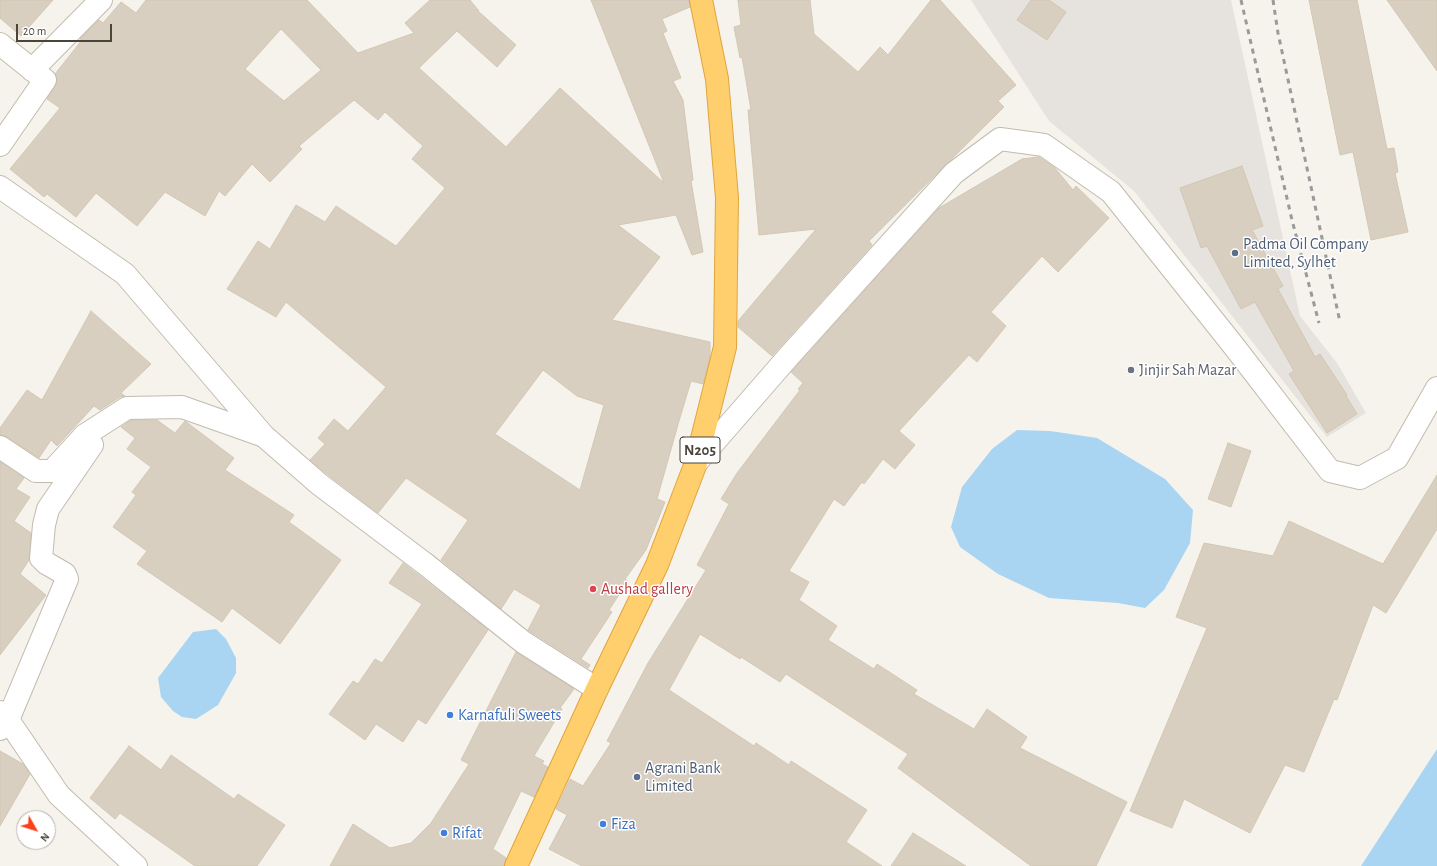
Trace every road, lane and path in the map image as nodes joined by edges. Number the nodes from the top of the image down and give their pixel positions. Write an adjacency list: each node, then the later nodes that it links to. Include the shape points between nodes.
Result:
1 (101, 0): 4 (street)
2 (701, 0): 12 (highway, N205, via 717,78 726,198 725,347)
3 (0, 44): 4 (street)
4 (32, 70): 5 (street, via 45,80)
5 (0, 145)
6 (0, 187): 10 (street, via 125,274)
7 (1437, 388): 9 (street)
8 (127, 408): 10 (street, via 182,407); 11 (street, via 85,435 52,471 36,471); 14 (street, via 91,446 48,509 41,558 65,574 67,579)
9 (1430, 418): 12 (street, via 1397,458 1360,478 1330,471 1111,192 1044,145 1000,139 954,173)
10 (264, 436): 13 (street, via 319,484 523,642)
11 (0, 447)
12 (696, 463): 13 (highway, N205, via 657,565)
13 (597, 689): 16 (highway, N205)
14 (3, 720): 15 (street, via 59,795)
15 (136, 866)
16 (516, 866)

